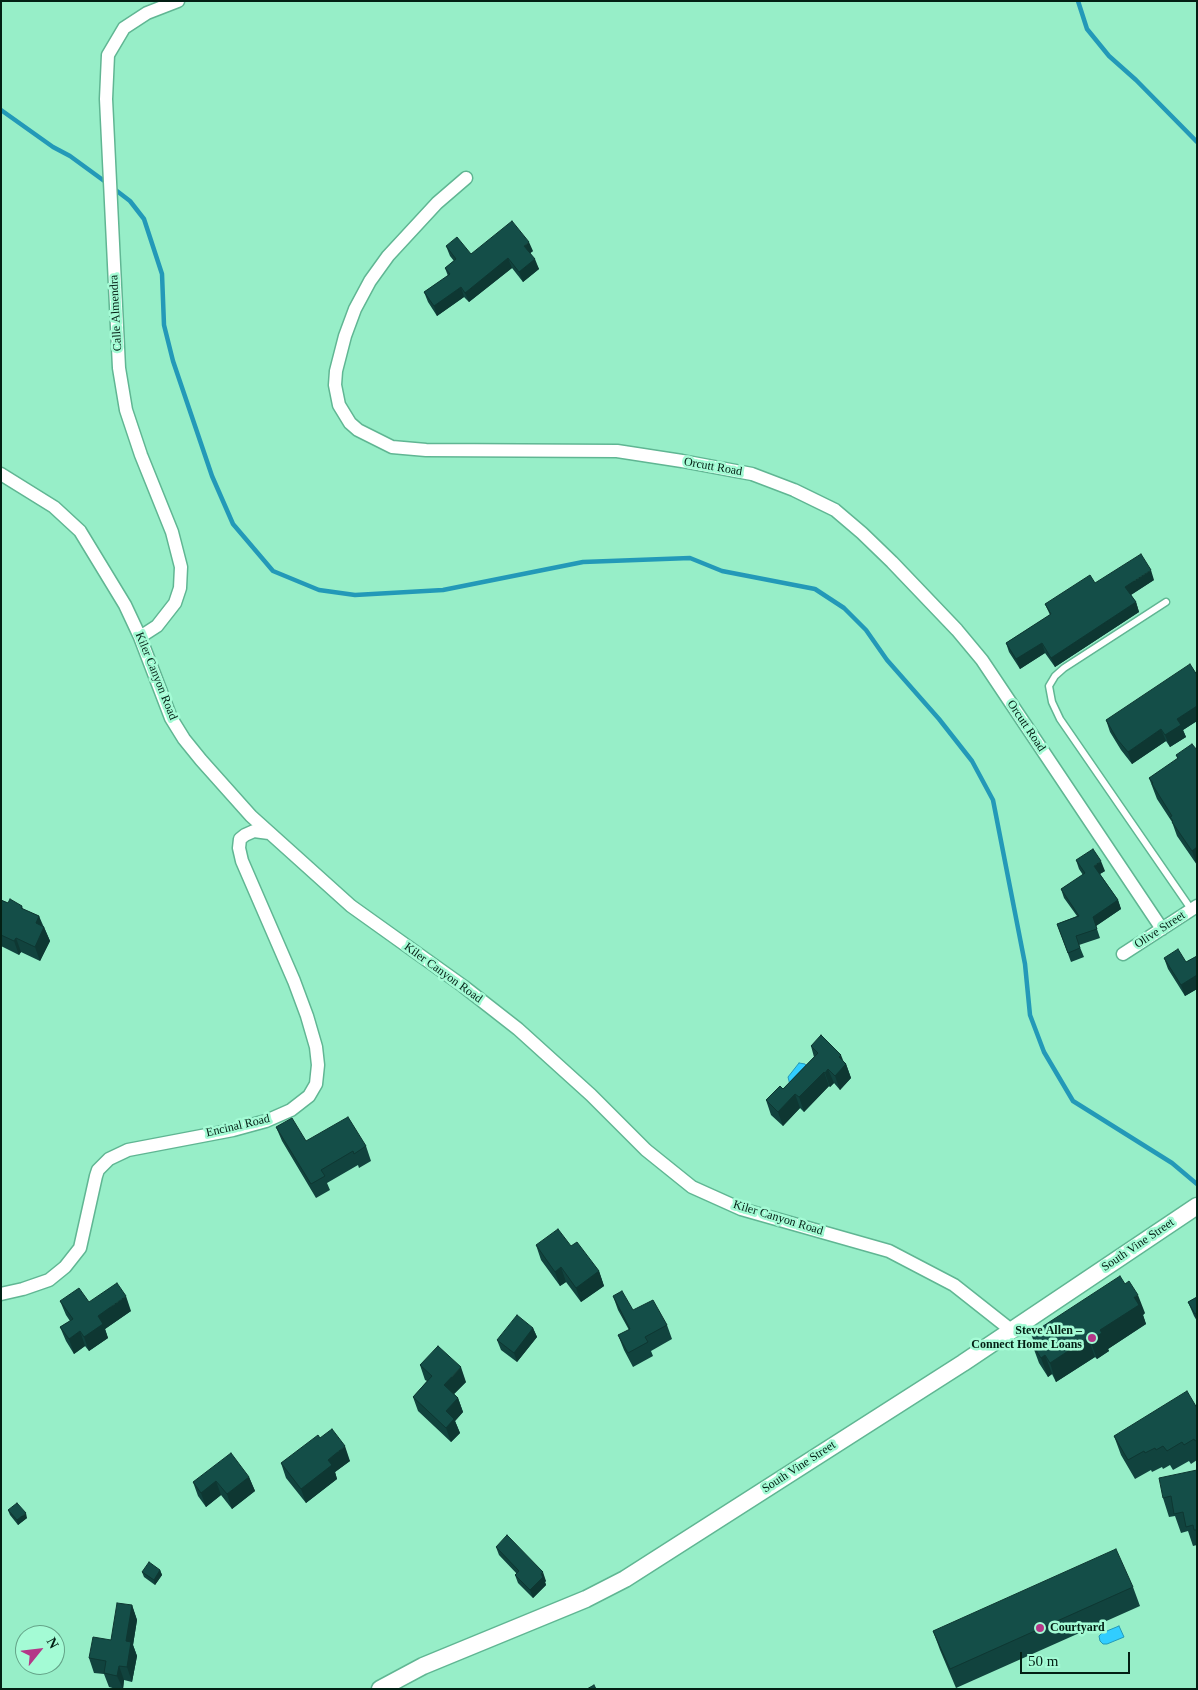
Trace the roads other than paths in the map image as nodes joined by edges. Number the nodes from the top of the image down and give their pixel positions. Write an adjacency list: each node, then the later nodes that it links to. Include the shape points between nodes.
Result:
1 (178, 1): 5 (street, Calle Almendra, via 147,13 124,28 108,55 106,99 119,368 126,410 140,455 172,532 181,567 175,603 157,626)
2 (466, 178): 8 (street, Orcutt Road, via 437,202 388,256 370,280 355,309 345,336 335,385 339,405 350,423 392,447 616,451 682,461 752,474 835,510 892,562 982,660)
3 (1, 474): 5 (street, Kiler Canyon Road, via 54,507 80,531 125,605)
4 (1166, 602): 7 (lane, via 1064,668 1049,686 1060,719)
5 (140, 637): 6 (street, Kiler Canyon Road, via 172,718 184,739)
6 (268, 833): 11 (street, Encinal Road, via 254,831 245,835 240,839 239,848 306,1016 316,1047 316,1084 309,1096 291,1110 266,1121 128,1150 108,1159 96,1176 80,1248 65,1267 49,1280); 12 (street, Kiler Canyon Road, via 351,906 518,1029 646,1150 692,1187 742,1209 889,1251 954,1285)
7 (1194, 908): 8 (street, Olive Street)
8 (1162, 929): 9 (street, Olive Street)
9 (1123, 954)
10 (1197, 1206): 12 (street, South Vine Street)
11 (1, 1294)
12 (1011, 1330): 13 (street, South Vine Street, via 625,1579 423,1666)
13 (380, 1689)

